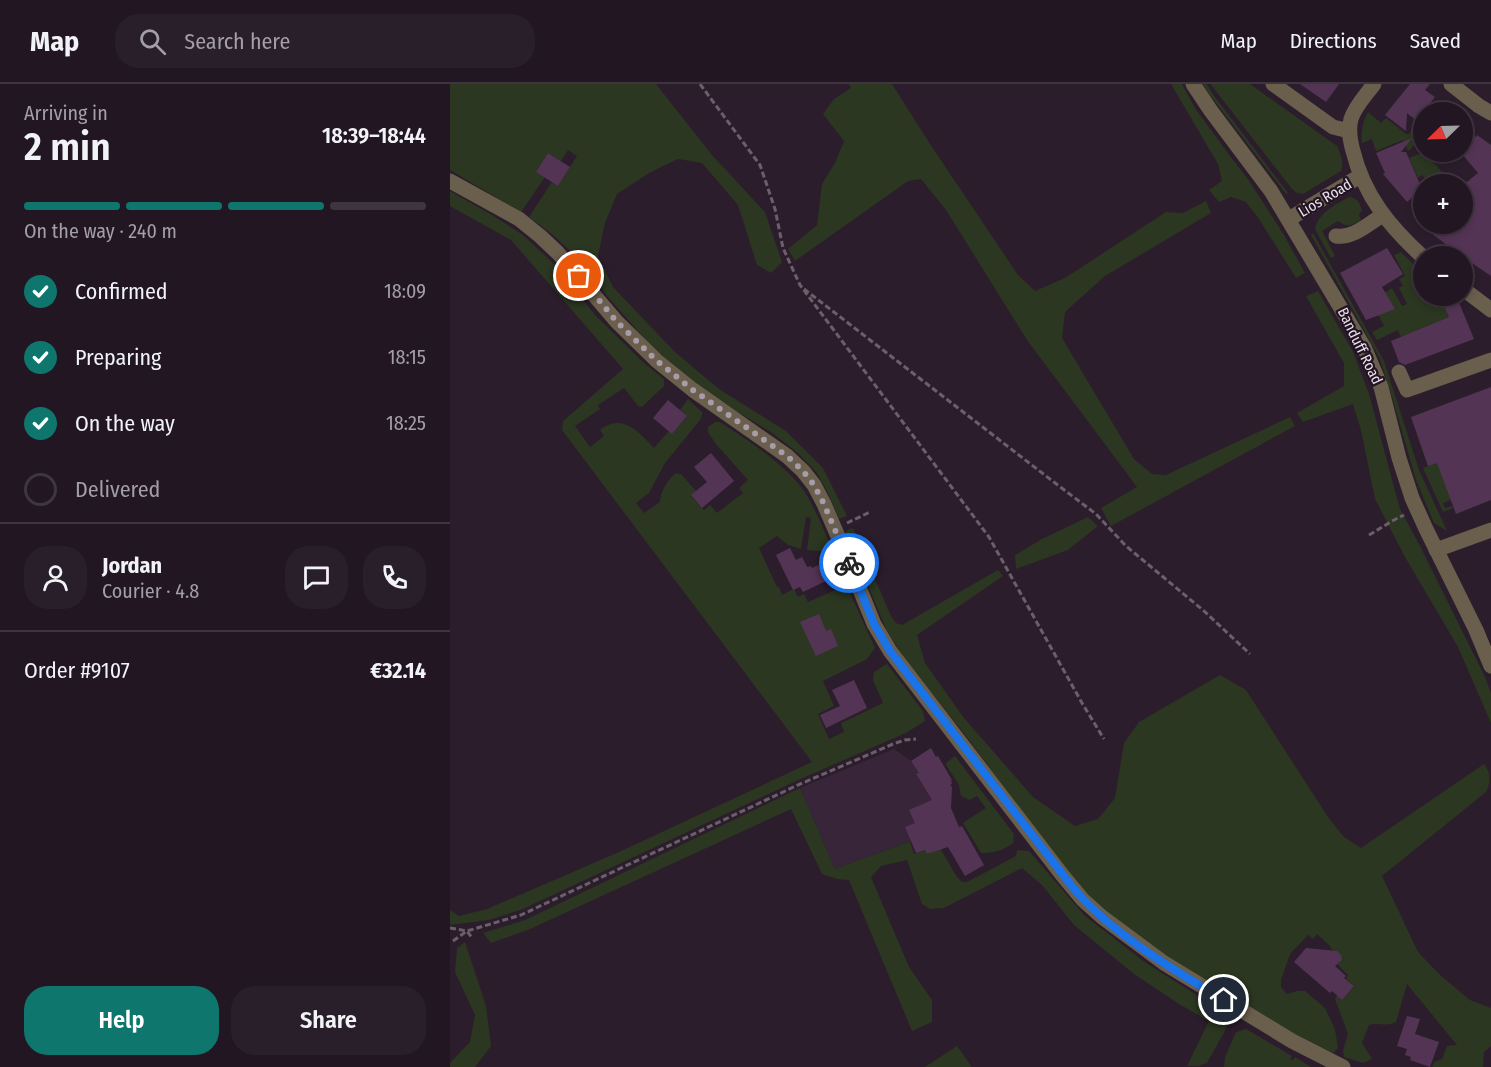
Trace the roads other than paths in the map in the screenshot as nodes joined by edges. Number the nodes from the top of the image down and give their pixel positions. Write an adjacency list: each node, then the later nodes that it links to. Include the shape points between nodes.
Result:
1 (1193, 84): 10 (street, Banduff Road)
2 (1273, 84): 6 (street, via 1333,127)
3 (1374, 84): 6 (street, via 1355,109)
4 (1450, 84): 5 (street)
5 (1491, 113)
6 (1349, 131): 7 (street, Lios Road)
7 (1360, 176): 9 (street, Lios Road); 10 (street, Lios Road)
8 (450, 181): 20 (street, via 519,219 540,236 657,361 803,471 824,504 874,624 890,651 1083,900 1164,963)
9 (1383, 215): 11 (street, via 1351,235); 12 (street, Lios Road)
10 (1289, 219): 18 (street, Banduff Road, via 1364,346 1386,407 1405,479)
11 (1336, 236)
12 (1413, 248)
13 (1473, 296): 14 (street)
14 (1491, 310)
15 (1491, 360): 16 (street, via 1407,390)
16 (1399, 372)
17 (1491, 530): 18 (street)
18 (1436, 549): 19 (street, Banduff Road)
19 (1491, 666)
20 (1342, 1067)

